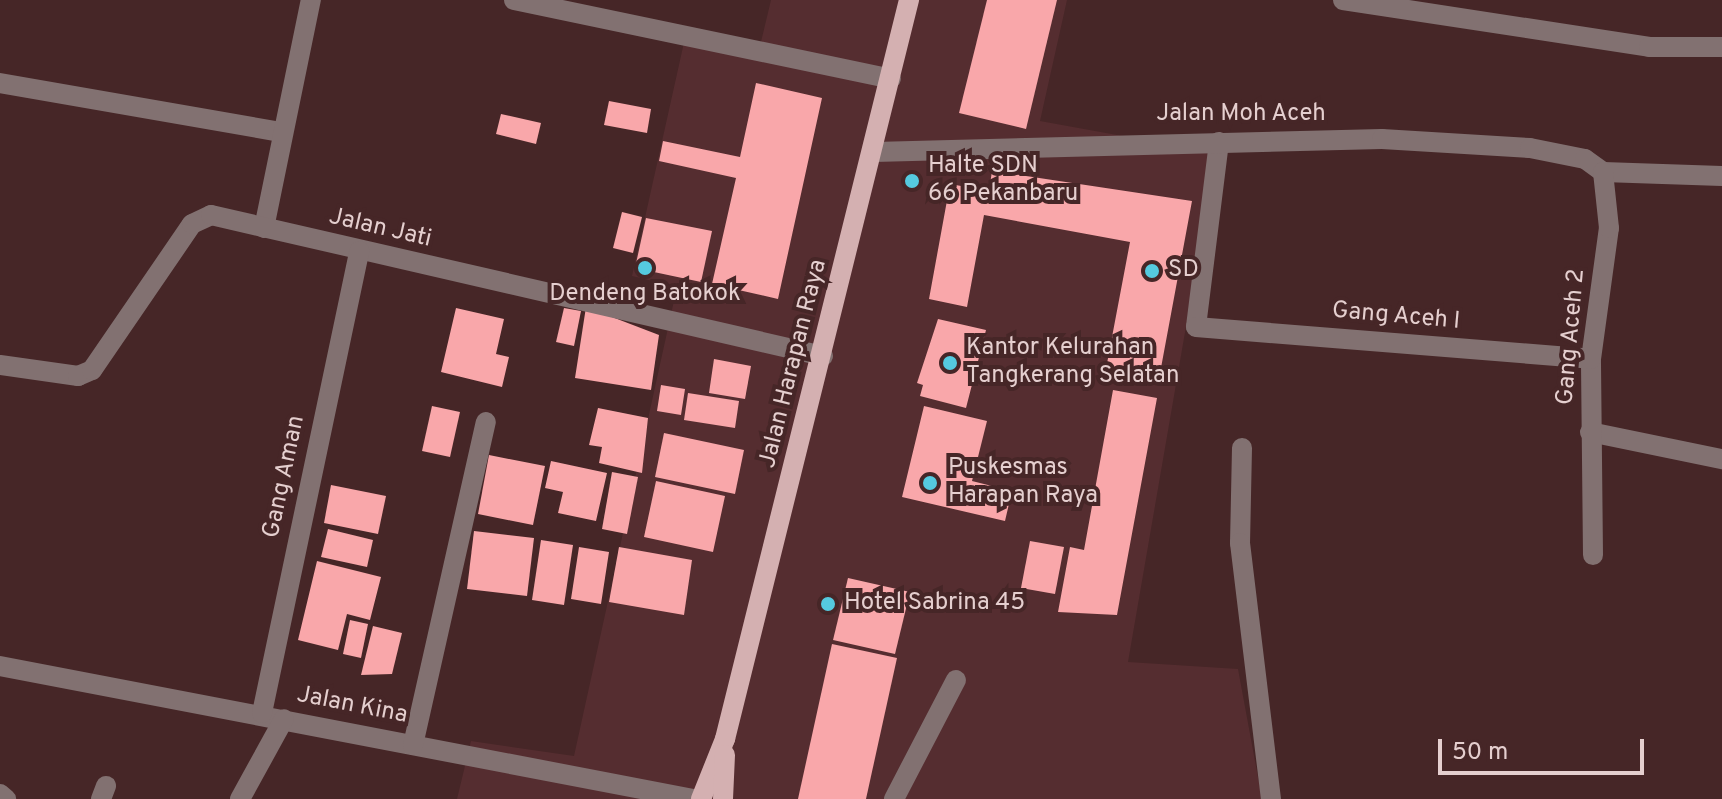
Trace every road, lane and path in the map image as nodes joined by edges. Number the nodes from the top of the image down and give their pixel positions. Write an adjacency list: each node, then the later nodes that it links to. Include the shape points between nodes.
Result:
1 (311, 0): 8 (street)
2 (514, 0): 6 (street)
3 (909, 0): 6 (main road, Jalan Harapan Raya)
4 (1343, 0): 5 (street, via 1649,47)
5 (1722, 47)
6 (891, 79): 10 (main road, Jalan Harapan Raya)
7 (0, 83): 8 (street)
8 (280, 132): 13 (street)
9 (1219, 142): 10 (street, Jalan Moh Aceh); 11 (street, Jalan Moh Aceh, via 1382,139 1530,148 1585,159); 16 (street, Gang Aceh I, via 1196,327)
10 (874, 152): 15 (main road, Jalan Harapan Raya)
11 (1603, 172): 12 (street); 16 (street, Gang Aceh 2, via 1609,228)
12 (1722, 176)
13 (264, 228): 14 (street, Jalan Jati); 17 (street, Jalan Jati, via 199,218 92,370 78,376)
14 (359, 251): 15 (street, Jalan Jati); 25 (street, Gang Aman)
15 (823, 356): 27 (main road, Jalan Harapan Raya)
16 (1591, 359): 19 (street, Gang Aceh 2)
17 (0, 365)
18 (486, 422): 28 (street)
19 (1590, 432): 21 (street); 22 (street, Gang Aceh 2)
20 (1242, 448): 36 (street, via 1242,558)
21 (1722, 459)
22 (1593, 555)
23 (0, 666): 25 (street, Jalan Kina)
24 (956, 680): 35 (street)
25 (262, 713): 26 (street, Jalan Kina)
26 (284, 719): 28 (street, Jalan Kina); 31 (street)
27 (725, 739): 33 (main road, Jalan Harapan Raya); 34 (main road, Jalan Harapan Raya)
28 (413, 745): 32 (street, Jalan Kina)
29 (0, 794): 30 (street)
30 (6, 799)
31 (240, 799)
32 (693, 799)
33 (701, 799)
34 (723, 799)
35 (894, 799)
36 (1271, 799)

